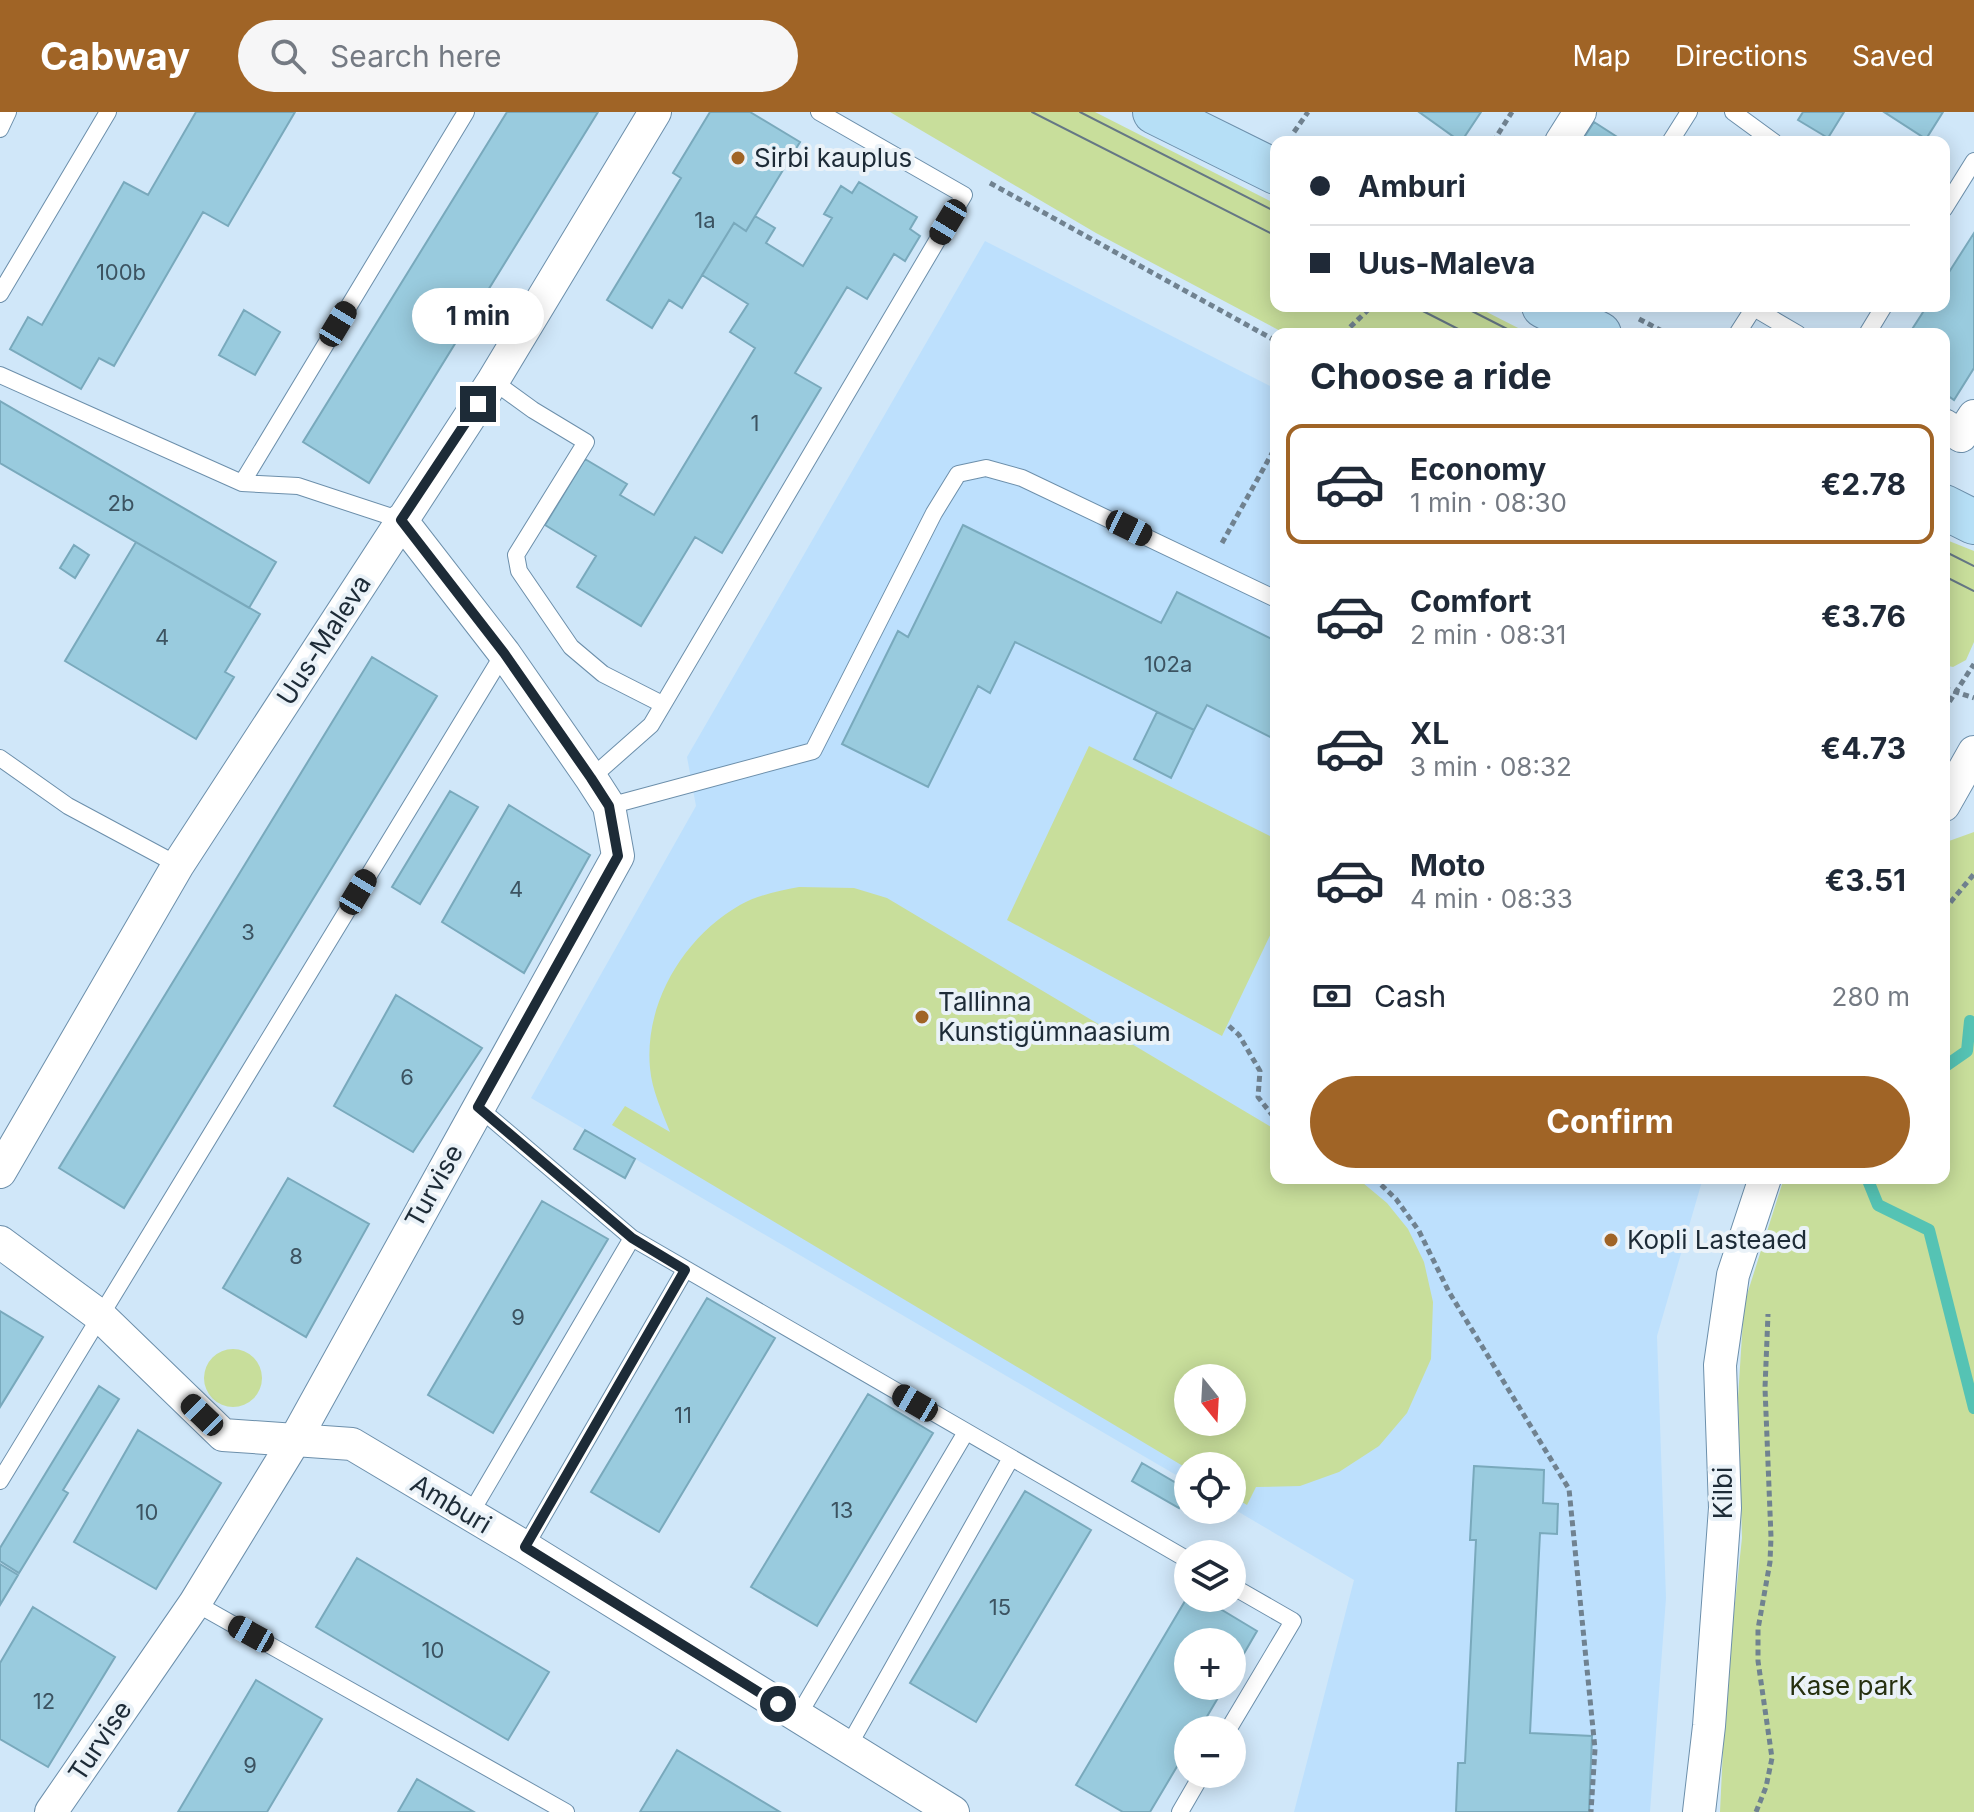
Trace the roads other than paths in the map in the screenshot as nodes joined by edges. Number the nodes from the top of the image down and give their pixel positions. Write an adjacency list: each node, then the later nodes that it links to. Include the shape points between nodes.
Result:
1 (8, 112): 10 (lane)
2 (108, 112): 17 (lane)
3 (466, 112): 26 (lane)
4 (655, 112): 23 (street, Uus-Maleva)
5 (819, 112): 32 (lane, via 964,195)
6 (1155, 112): 14 (street)
7 (1580, 112): 11 (street)
8 (1689, 112): 12 (lane)
9 (1733, 112): 13 (lane)
10 (0, 129)
11 (1565, 136)
12 (1674, 136)
13 (1766, 136)
14 (1270, 152)
15 (1974, 161): 16 (lane)
16 (1950, 199)
17 (0, 294)
18 (1556, 312): 20 (street)
19 (1762, 312): 21 (lane)
20 (1587, 328)
21 (1788, 328)
22 (0, 375): 26 (lane)
23 (493, 381): 28 (street, Uus-Maleva); 32 (lane, via 586,442 516,555 519,571 571,647 603,674)
24 (1974, 416): 25 (street, via 1961,436)
25 (1950, 429)
26 (242, 483): 28 (lane, via 298,486)
27 (1950, 510): 29 (street)
28 (401, 520): 31 (street, Turvise); 38 (street, Uus-Maleva)
29 (1974, 522)
30 (1270, 596): 37 (lane, via 1022,478 986,468 958,474 813,751)
31 (504, 653): 35 (street, Turvise); 45 (lane)
32 (662, 704): 35 (lane, via 651,725)
33 (1974, 752): 36 (street)
34 (0, 758): 38 (lane, via 68,806)
35 (591, 778): 37 (street, Turvise)
36 (1950, 794)
37 (609, 806): 39 (street, Turvise, via 618,856)
38 (178, 865): 40 (street, Uus-Maleva)
39 (478, 1107): 42 (lane); 47 (street, Turvise)
40 (0, 1172)
41 (1763, 1184): 63 (street, Kilbi, via 1733,1275 1720,1365 1725,1508)
42 (632, 1238): 44 (lane); 50 (lane)
43 (0, 1242): 45 (street, Amburi)
44 (685, 1270): 46 (lane); 51 (lane)
45 (99, 1315): 47 (street, Amburi, via 223,1435); 49 (lane)
46 (966, 1432): 48 (lane); 55 (lane)
47 (296, 1438): 50 (street, Amburi, via 352,1444); 54 (street, Turvise)
48 (1011, 1458): 52 (lane); 57 (lane)
49 (0, 1481)
50 (469, 1516): 51 (street, Amburi)
51 (525, 1547): 55 (street, Amburi)
52 (1174, 1552)
53 (1246, 1594): 56 (lane, via 1293,1621)
54 (195, 1603): 59 (lane); 60 (street, Turvise)
55 (798, 1716): 57 (street, Amburi)
56 (1236, 1716)
57 (848, 1747): 61 (street, Amburi)
58 (1194, 1788): 62 (lane)
59 (559, 1810)
60 (51, 1812)
61 (953, 1812)
62 (1180, 1812)
63 (1699, 1812)

